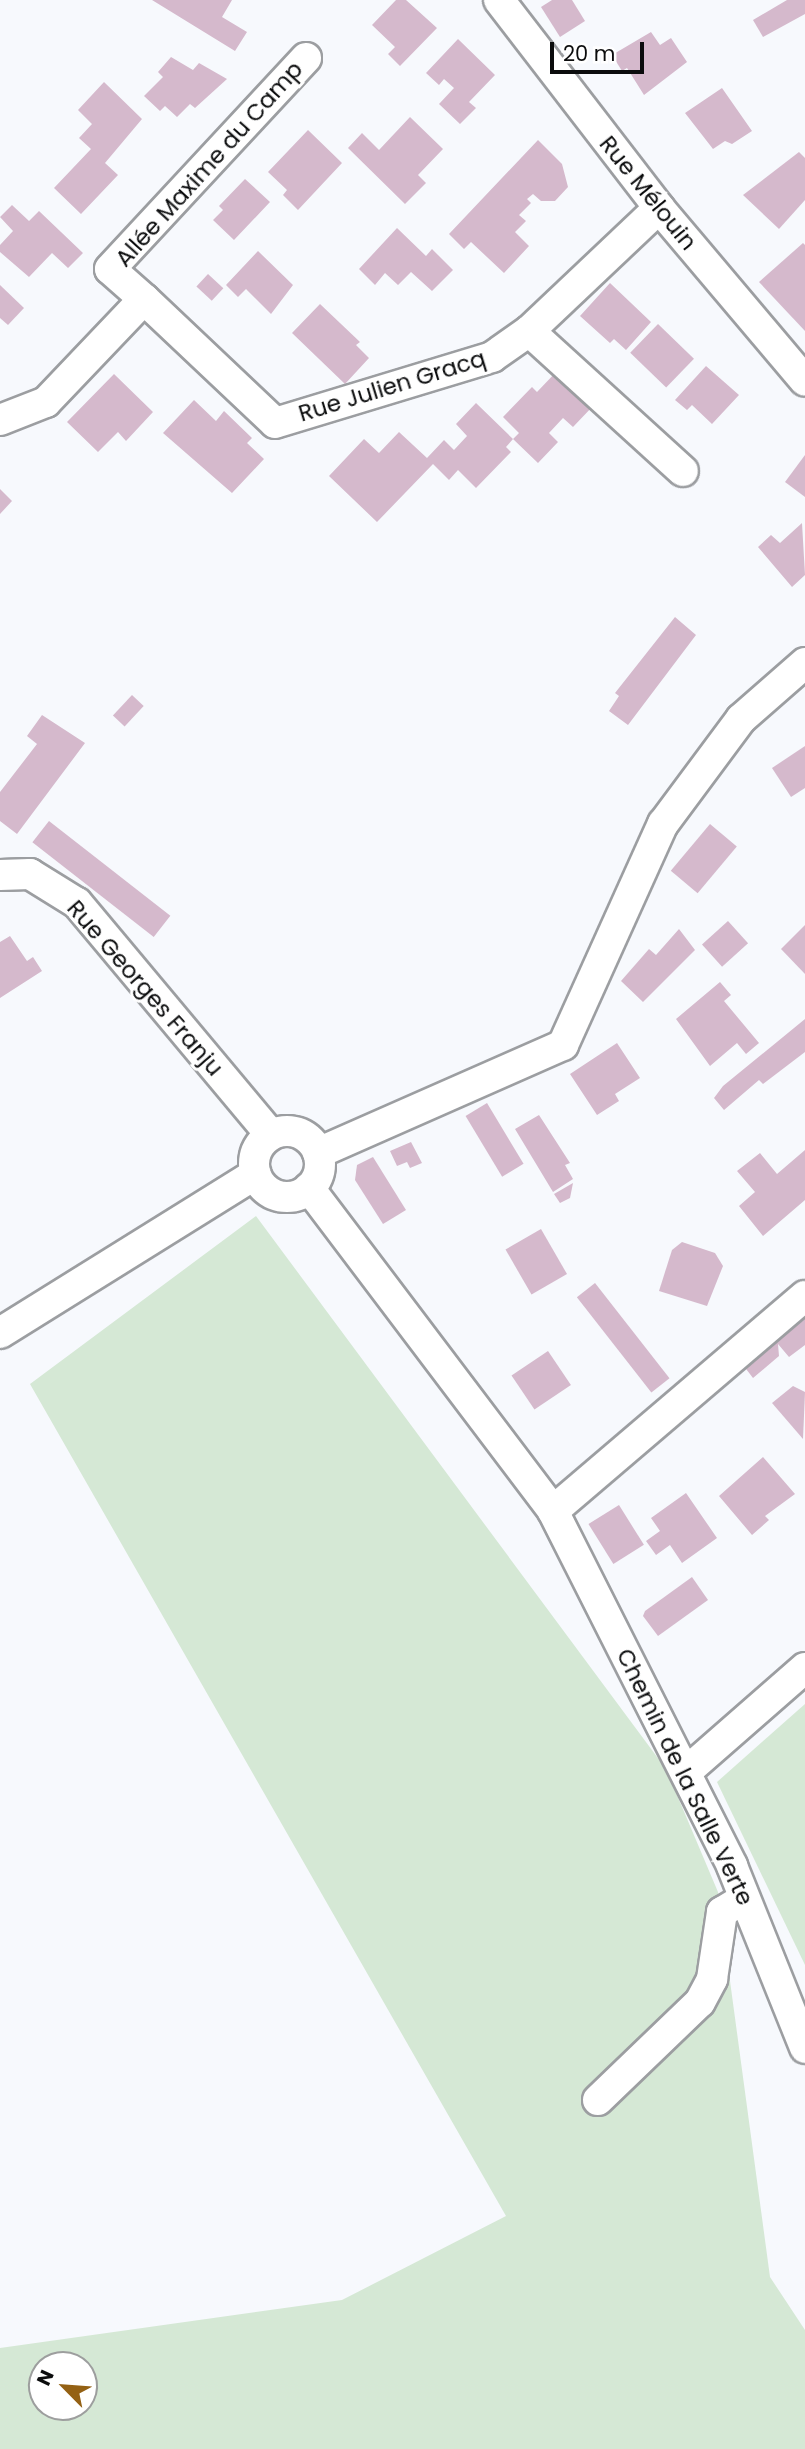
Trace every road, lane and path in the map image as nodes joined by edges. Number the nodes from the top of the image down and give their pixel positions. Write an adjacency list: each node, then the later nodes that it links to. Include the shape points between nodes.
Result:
1 (499, 0): 3 (street, Rue Mélouin)
2 (306, 58): 4 (street, Allée Maxime du Camp, via 110,269)
3 (659, 208): 5 (street, Rue Julien Gracq); 6 (street, Rue Mélouin)
4 (144, 299): 5 (street, Rue Julien Gracq, via 275,423 492,357); 7 (street, via 46,402)
5 (529, 331): 8 (street)
6 (805, 381)
7 (0, 420)
8 (683, 471)
9 (805, 663): 12 (street, via 741,719 663,824 563,1045)
10 (0, 875): 11 (street, Rue Georges Franju, via 30,874 77,903)
11 (271, 1135): 12 (street, via 299,1132); 13 (street, via 256,1152)
12 (318, 1153): 14 (street, via 319,1172)
13 (255, 1174): 14 (street, via 260,1184 278,1196 300,1194); 16 (street)
14 (309, 1188): 17 (street, Chemin de la Salle Verte)
15 (805, 1296): 17 (street)
16 (0, 1333)
17 (553, 1511): 19 (street, Chemin de la Salle Verte)
18 (805, 1668): 19 (street)
19 (686, 1772): 20 (street, Chemin de la Salle Verte)
20 (744, 1899): 21 (street, Chemin de la Salle Verte); 22 (street, via 722,1912 712,1979 700,2002)
21 (805, 2049)
22 (598, 2101)

